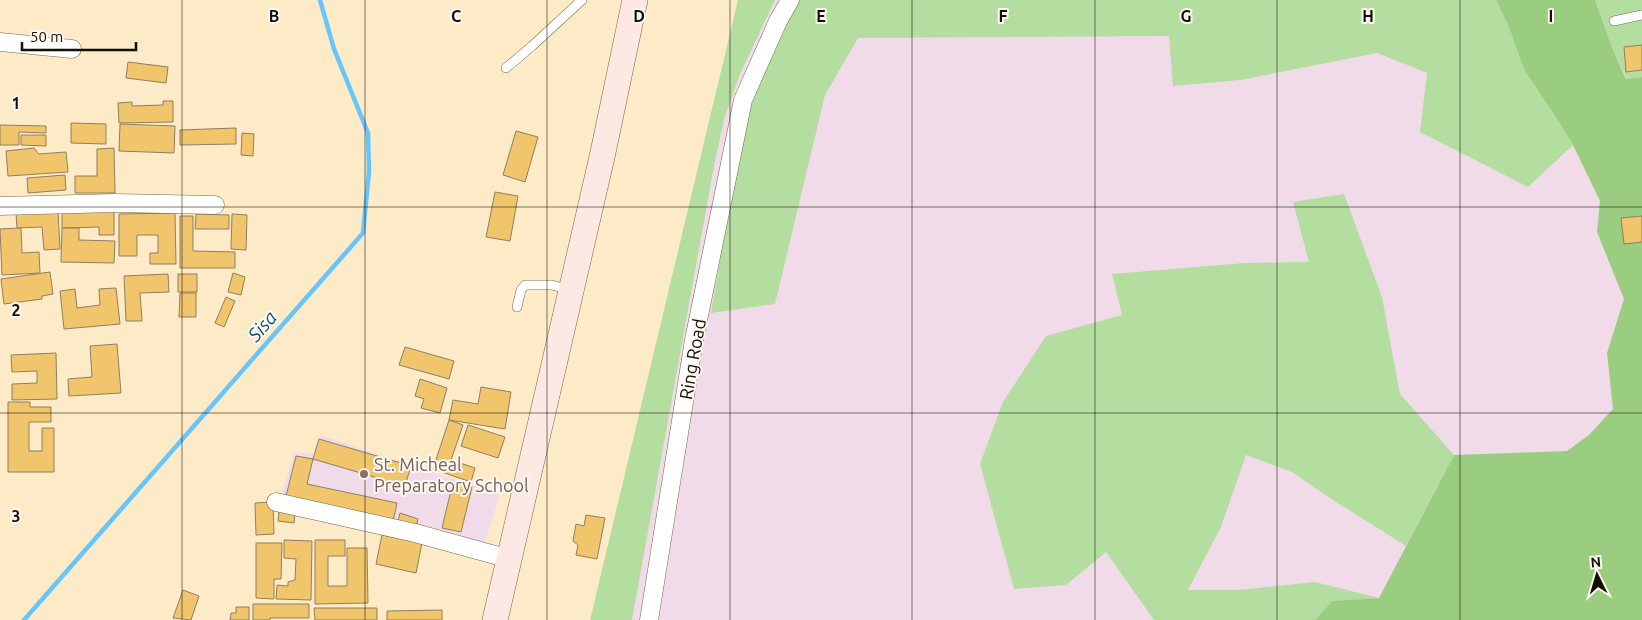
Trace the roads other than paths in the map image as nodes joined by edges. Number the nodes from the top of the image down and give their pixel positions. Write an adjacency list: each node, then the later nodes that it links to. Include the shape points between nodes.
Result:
1 (582, 0): 8 (lane)
2 (635, 0): 11 (street)
3 (790, 0): 16 (street, Ring Road, via 743,100 694,340)
4 (1642, 15): 5 (lane)
5 (1614, 21)
6 (0, 42): 7 (street)
7 (72, 49)
8 (506, 68)
9 (215, 205): 10 (street, via 99,203)
10 (0, 206)
11 (571, 290): 12 (lane, via 552,285 525,285 520,290); 14 (street)
12 (517, 307)
13 (276, 502): 14 (street, via 414,533)
14 (510, 559): 15 (street)
15 (495, 620)
16 (649, 620)

